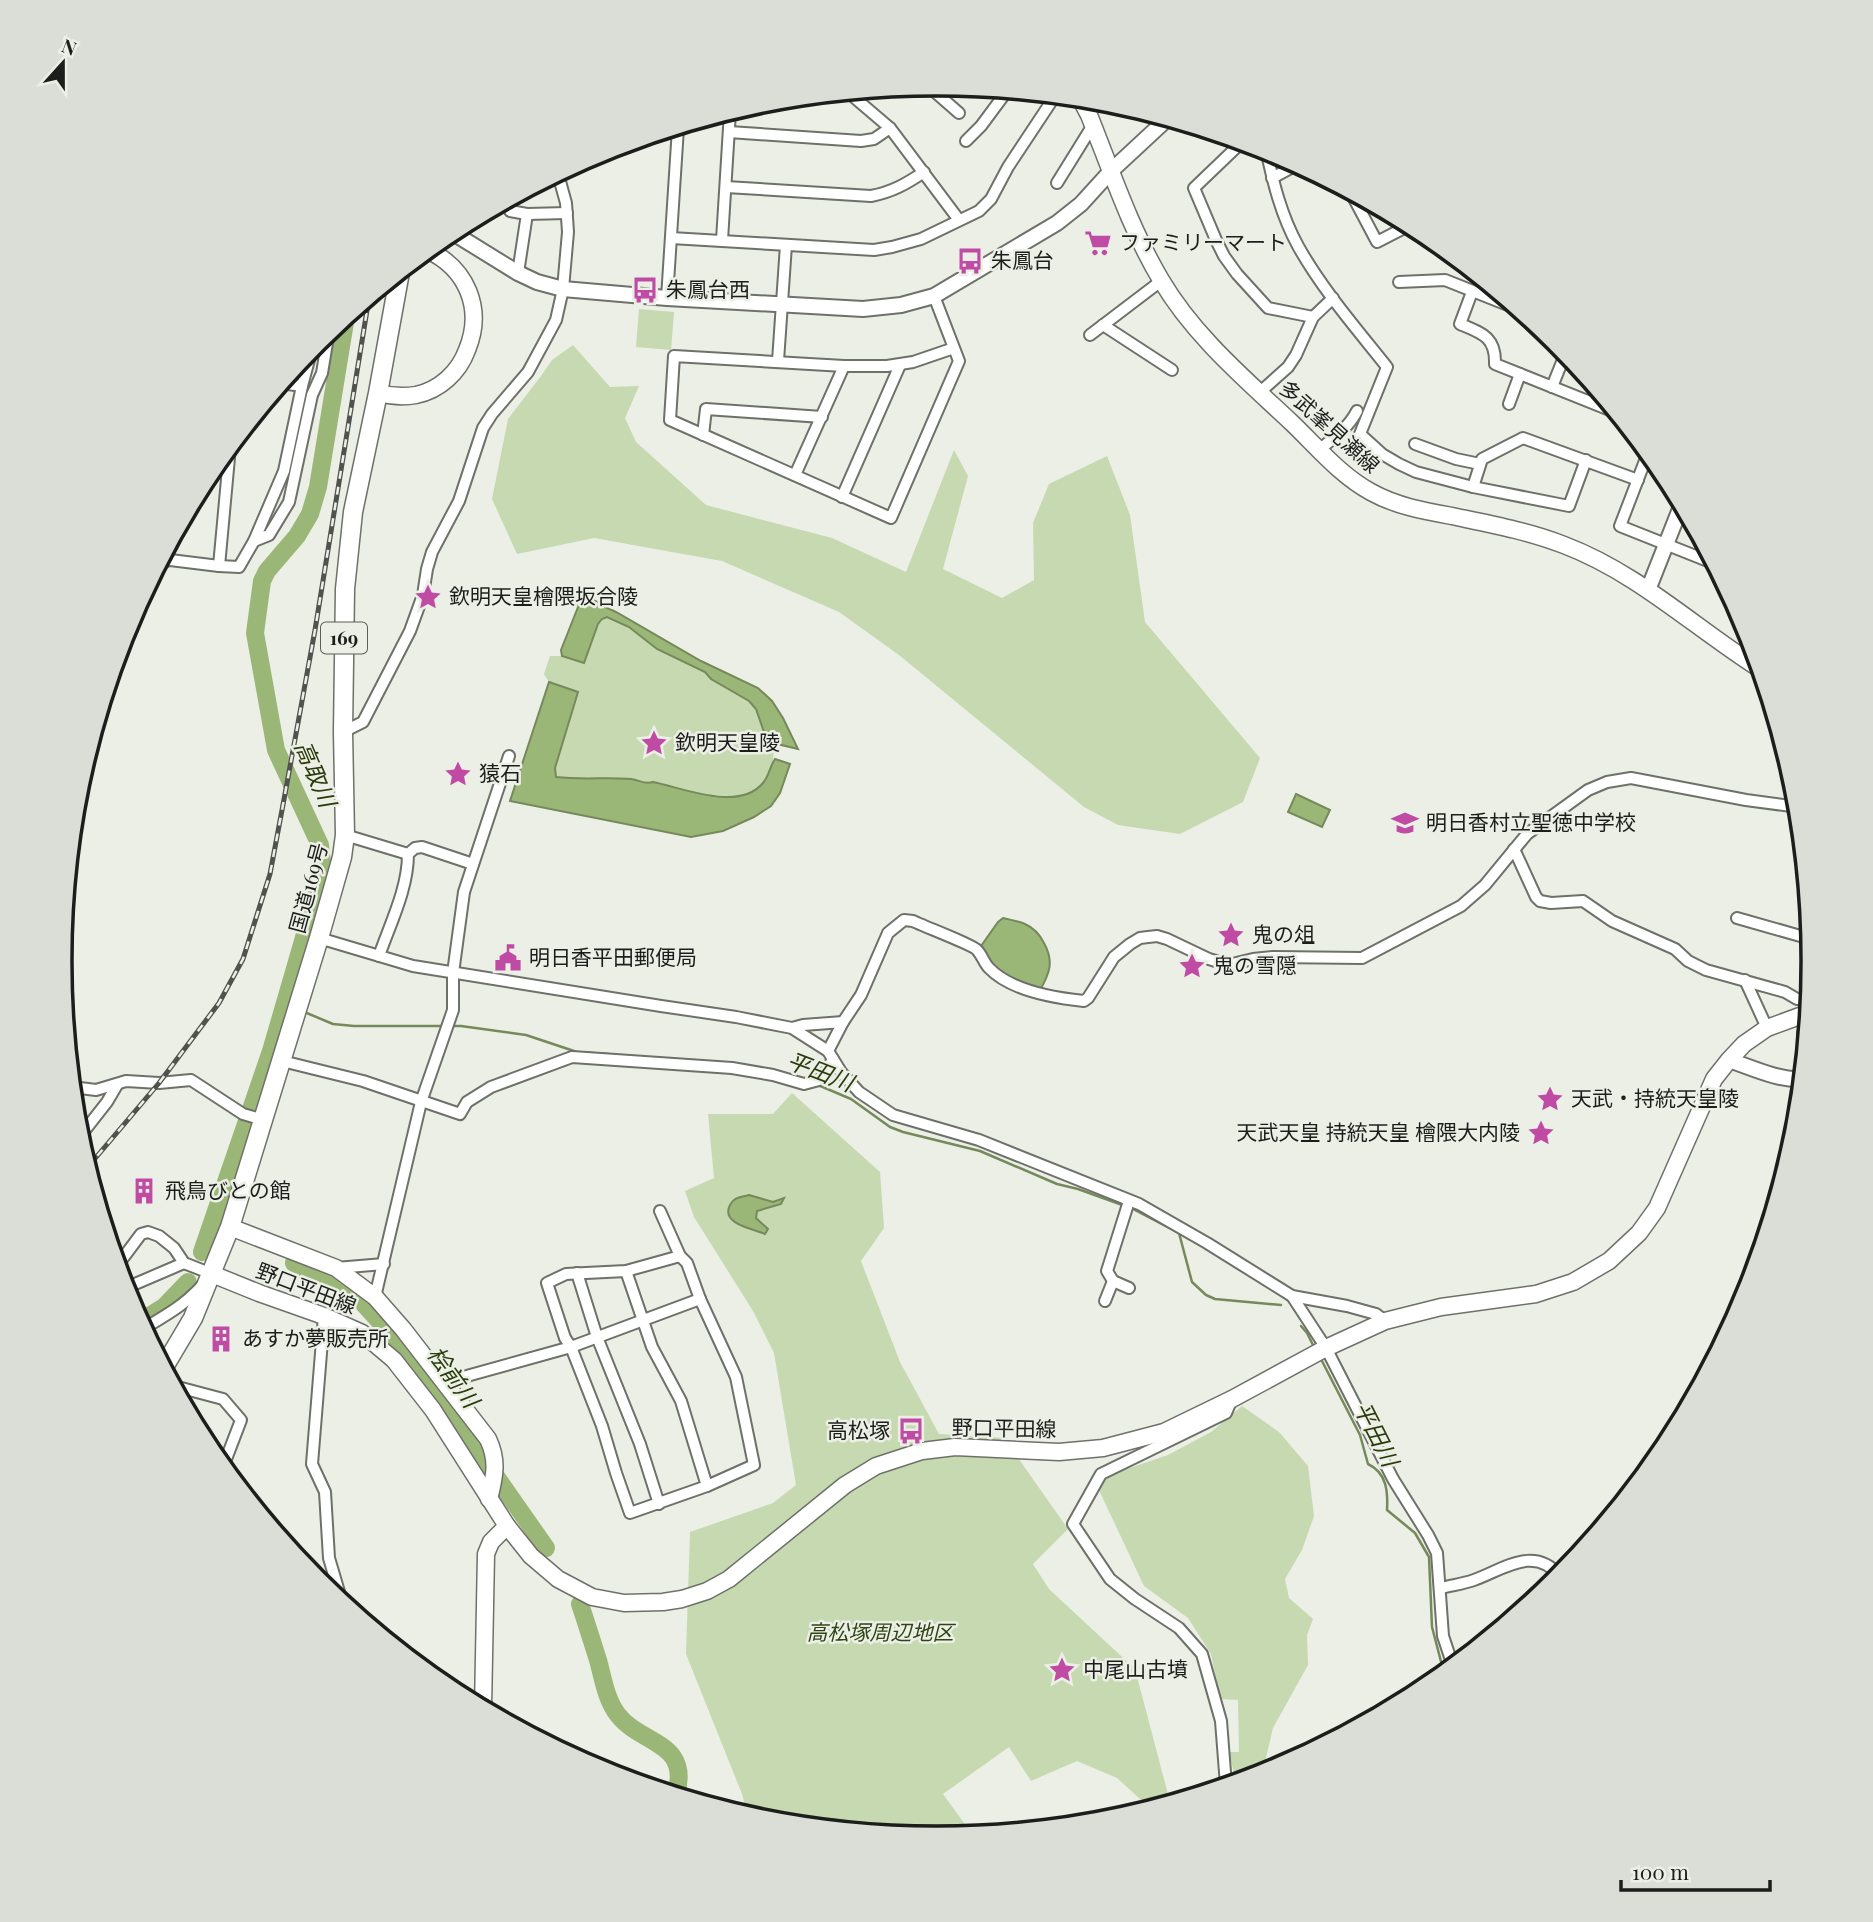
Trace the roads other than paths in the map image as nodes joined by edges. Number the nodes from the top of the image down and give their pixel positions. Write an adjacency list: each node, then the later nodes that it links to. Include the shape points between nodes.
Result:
1 (940, 96): 6 (street)
2 (1001, 99): 13 (street)
3 (858, 100): 10 (street)
4 (1050, 104): 27 (street, via 991,199)
5 (1086, 110): 8 (main road, 多武峯見瀬線)
6 (959, 113)
7 (729, 122): 11 (street)
8 (1093, 125): 17 (main road, 多武峯見瀬線); 21 (street)
9 (1160, 126): 17 (street)
10 (890, 128): 11 (street, via 861,141); 18 (street)
11 (729, 132): 22 (street)
12 (677, 137): 30 (street)
13 (966, 141)
14 (1234, 150): 45 (street, via 1194,188 1216,240 1237,274 1268,308)
15 (1269, 163): 19 (street)
16 (1286, 170): 19 (street)
17 (1111, 171): 35 (main road, 多武峯見瀬線); 40 (street, via 1082,204 1057,223)
18 (923, 172): 22 (street, via 902,187 871,196); 27 (street)
19 (1272, 178): 42 (street, via 1298,247)
20 (560, 182): 25 (street)
21 (1057, 183)
22 (726, 187): 31 (street)
23 (1358, 206): 28 (street, via 1377,242)
24 (510, 211): 26 (street)
25 (566, 213): 26 (street); 38 (street)
26 (527, 214): 34 (street)
27 (960, 220): 32 (street, via 892,247)
28 (1399, 231)
29 (462, 238): 34 (street)
30 (671, 238): 31 (street); 41 (street)
31 (722, 240): 32 (street)
32 (786, 246): 44 (street)
33 (437, 255): 61 (main road, via 462,278 472,302 475,317 470,344 456,371 438,387 416,395)
34 (518, 273): 38 (street)
35 (1161, 281): 46 (street); 60 (main road, 多武峯見瀬線, via 1200,334)
36 (1399, 282): 39 (street, via 1445,280)
37 (398, 285): 61 (highway, 国道169号 / 169)
38 (564, 289): 41 (street); 85 (street, via 556,320 528,372 483,428 459,501 432,552 423,595 406,640 363,722)
39 (1472, 292): 43 (street); 56 (street, via 1460,324 1491,342 1495,364)
40 (934, 296): 44 (street, via 883,308); 48 (street)
41 (667, 298): 44 (street)
42 (1333, 299): 45 (street); 75 (street, via 1387,367 1360,434 1382,454 1416,472)
43 (1493, 300)
44 (781, 304): 50 (street)
45 (1313, 317): 60 (street, via 1292,361)
46 (1103, 326): 47 (street); 55 (street)
47 (1090, 335)
48 (954, 348): 52 (street); 76 (street, via 959,361 891,518)
49 (326, 349): 78 (street, via 289,502 269,536)
50 (778, 361): 53 (street); 66 (street, via 674,356 670,420)
51 (1561, 364): 59 (street)
52 (900, 365): 53 (street); 76 (street)
53 (844, 366): 65 (street)
54 (306, 370): 58 (street)
55 (1172, 370)
56 (1520, 374): 59 (street); 62 (street)
57 (292, 385): 58 (street)
58 (302, 386): 78 (street, via 284,471)
59 (1552, 387): 63 (street)
60 (1259, 393): 68 (main road, 多武峯見瀬線)
61 (378, 394): 85 (highway, 国道169号 / 169, via 353,513 345,589)
62 (1509, 404)
63 (1599, 406)
64 (1357, 411): 68 (street)
65 (822, 417): 66 (street, via 706,409); 73 (street)
66 (703, 435): 73 (street)
67 (1415, 444): 70 (street)
68 (1320, 449): 83 (main road, 多武峯見瀬線, via 1353,481 1387,500 1543,537 1593,557)
69 (1586, 460): 70 (street, via 1523,438); 74 (street); 75 (street, via 1569,506)
70 (1480, 464): 75 (street)
71 (1644, 464): 74 (street)
72 (228, 465): 82 (street)
73 (795, 475): 76 (street)
74 (1638, 480): 79 (street, via 1620,526)
75 (1473, 486)
76 (842, 496)
77 (1677, 516): 79 (street)
78 (254, 541): 82 (street, via 239,567)
79 (1666, 545): 80 (street); 83 (street)
80 (1701, 558)
81 (171, 561): 82 (street)
82 (219, 566)
83 (1648, 590): 84 (main road, 多武峯見瀬線)
84 (1746, 659)
85 (342, 732): 88 (highway, 国道169号 / 169)
86 (509, 755): 91 (street)
87 (1787, 806): 89 (street, via 1631,778 1588,790 1527,834)
88 (345, 835): 90 (street); 94 (highway, 国道169号 / 169)
89 (1514, 849): 97 (street, via 1540,901 1583,901 1706,970); 100 (street, via 1461,906 1362,958 1273,957 1228,965 1167,939 1140,938 1114,957 1084,1001 1055,998 1008,981 986,966 977,949 904,920 888,933 861,995)
90 (408, 854): 91 (street, via 422,847); 95 (street, via 399,900)
91 (473, 864): 96 (street, via 464,892)
92 (1737, 918): 93 (street)
93 (1800, 936)
94 (320, 938): 95 (street); 105 (highway, 国道169号 / 169)
95 (379, 956): 96 (street)
96 (453, 973): 101 (street); 109 (street, via 453,1010)
97 (1745, 980): 98 (street); 102 (street)
98 (1797, 999)
99 (1799, 1016): 102 (main road, 野口平田線)
100 (843, 1022): 101 (street); 103 (street)
101 (792, 1028): 103 (street)
102 (1767, 1028): 104 (main road, 野口平田線)
103 (830, 1055): 109 (street, via 824,1075 804,1084 732,1068 572,1056 491,1087 467,1102 460,1114); 112 (street, via 859,1092 893,1115 979,1140)
104 (1729, 1060): 106 (street); 132 (main road, 野口平田線, via 1714,1079 1657,1208 1609,1261 1573,1282 1536,1294 1441,1307)
105 (282, 1061): 109 (street); 110 (highway, 国道169号 / 169)
106 (1793, 1080)
107 (117, 1085): 108 (street); 110 (street, via 191,1080 243,1114); 111 (street)
108 (81, 1088)
109 (421, 1102): 118 (street)
110 (264, 1121): 114 (highway, 国道169号 / 169)
111 (87, 1127)
112 (1127, 1205): 123 (street, via 1107,1271); 126 (street, via 1139,1204 1171,1221)
113 (660, 1211): 116 (street)
114 (230, 1227): 119 (main road); 122 (highway, 国道169号 / 169)
115 (124, 1256): 117 (street, via 141,1234 148,1232 174,1248)
116 (680, 1256): 120 (street); 128 (street)
117 (184, 1263): 122 (street); 124 (street)
118 (384, 1264): 119 (street); 127 (street)
119 (337, 1268): 127 (main road)
120 (626, 1271): 121 (street); 131 (street)
121 (577, 1273): 134 (street); 135 (street, via 547,1283)
122 (212, 1274): 130 (main road, 野口平田線); 133 (street, via 184,1304); 137 (highway, 国道169号 / 169)
123 (1113, 1281): 125 (street); 129 (street)
124 (135, 1284)
125 (1129, 1288)
126 (1292, 1296): 132 (street, via 1347,1306); 136 (street)
127 (375, 1297): 138 (main road)
128 (700, 1299): 131 (street); 142 (street, via 736,1377 754,1465)
129 (1105, 1301)
130 (324, 1316): 143 (main road, 野口平田線, via 362,1333 394,1360); 147 (street, via 312,1464 325,1492 329,1558)
131 (643, 1321): 134 (street); 142 (street, via 681,1401)
132 (1385, 1321): 136 (main road, 野口平田線)
133 (152, 1323)
134 (597, 1338): 135 (street); 144 (street)
135 (571, 1347): 138 (street); 144 (street, via 630,1513)
136 (1326, 1348): 140 (main road, 野口平田線); 148 (street, via 1437,1553)
137 (169, 1358)
138 (445, 1382): 143 (main road, via 495,1453)
139 (186, 1389): 141 (street, via 223,1399 241,1420)
140 (1232, 1399): 145 (main road, 野口平田線, via 1164,1432 1103,1448 1059,1452 955,1447 922,1451 876,1466 845,1485 729,1579 682,1599 624,1603 580,1592 531,1556); 151 (street, via 1226,1413 1101,1474 1073,1524 1110,1579 1179,1628 1202,1654 1221,1721)
141 (227, 1456)
142 (707, 1486): 144 (street)
143 (491, 1492): 145 (main road, 野口平田線)
144 (659, 1504)
145 (507, 1526): 150 (main road, via 486,1554)
146 (1552, 1568): 148 (street, via 1540,1561 1515,1562 1473,1581)
147 (336, 1583)
148 (1441, 1588): 149 (street, via 1443,1636)
149 (1450, 1656)
150 (483, 1697)
151 (1225, 1776)

